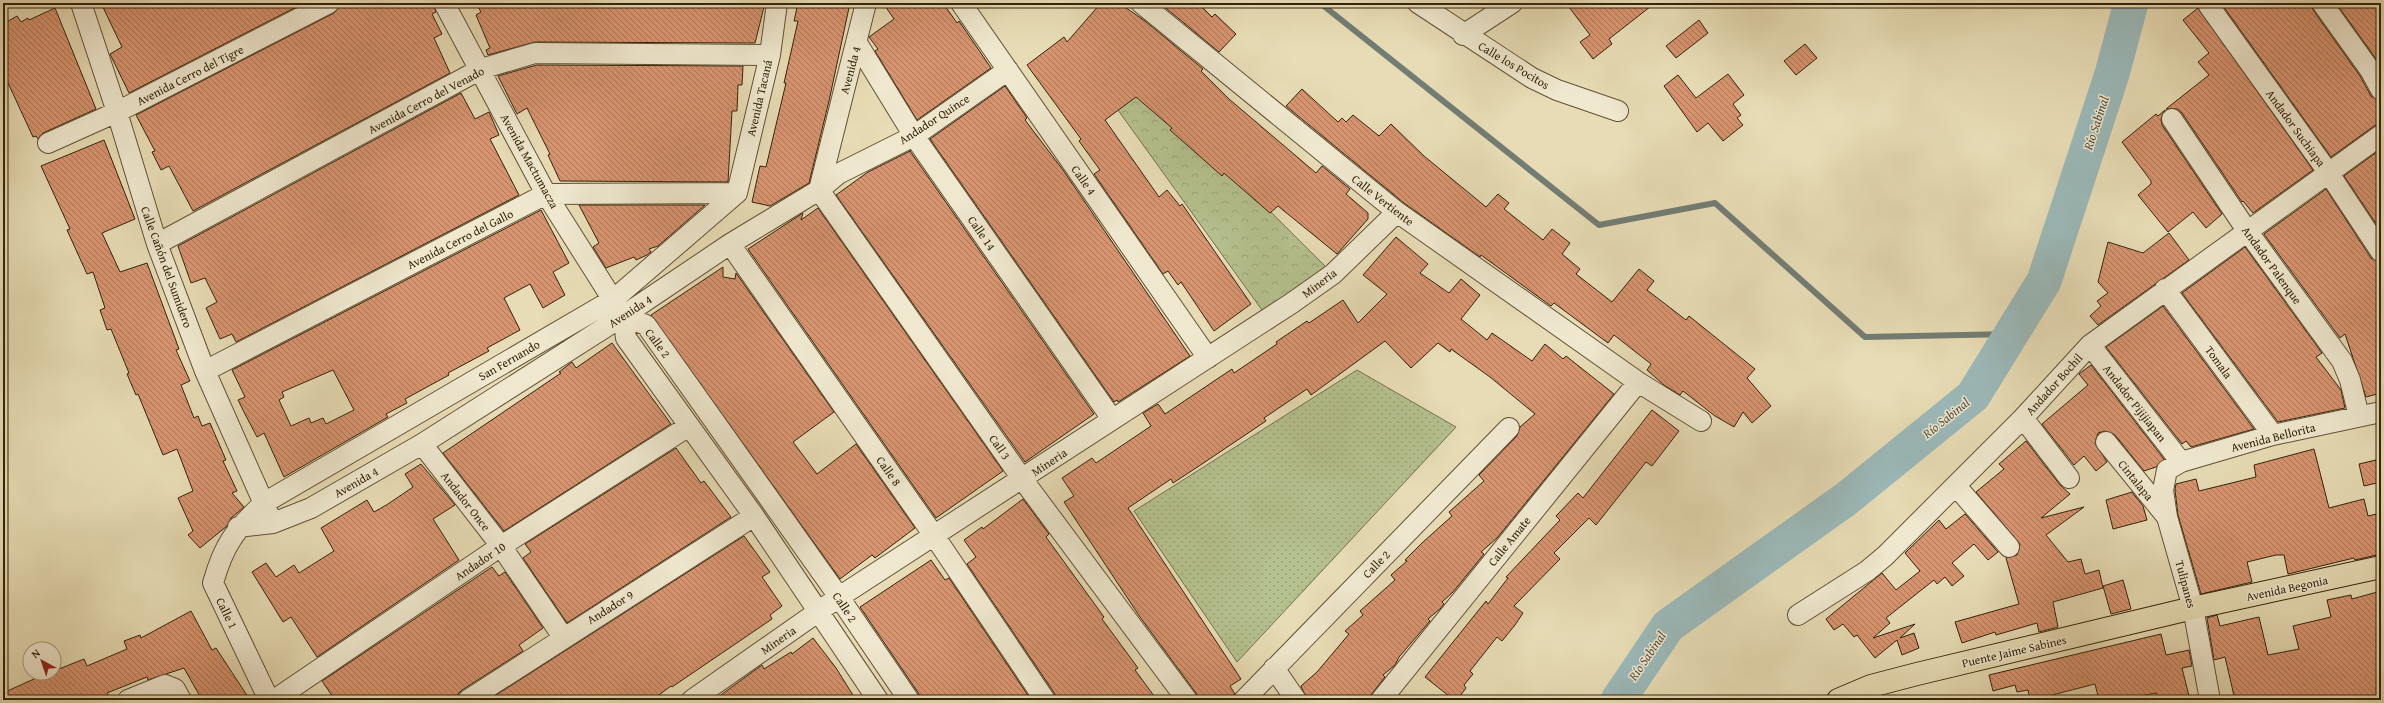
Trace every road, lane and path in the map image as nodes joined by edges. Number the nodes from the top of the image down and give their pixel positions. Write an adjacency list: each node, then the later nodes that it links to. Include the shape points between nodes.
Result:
1 (81, 3): 19 (street, Calle Cañón del Sumidero)
2 (329, 3): 19 (street, Avenida Cerro del Tigre)
3 (444, 3): 15 (street, Avenida Mactumacza)
4 (777, 3): 14 (street, Avenida Tacaná)
5 (866, 3): 13 (street, Avenida 4)
6 (961, 3): 16 (street, Calle 4)
7 (1141, 3): 28 (street, Calle Vertiente)
8 (1418, 3): 12 (street, Calle los Pocitos)
9 (1512, 3): 12 (street)
10 (2322, 3): 17 (street, via 2370,70)
11 (2209, 6): 24 (street, Andador Suchiapa)
12 (1463, 35): 18 (street, Calle los Pocitos, via 1532,78 1557,90)
13 (857, 43): 22 (street, Calle 14); 25 (street, Avenida 4)
14 (770, 55): 15 (street, Avenida Cerro del Venado, via 536,53); 26 (street, Avenida Tacaná)
15 (480, 70): 27 (street, Avenida Mactumacza); 30 (street, Avenida Cerro del Venado)
16 (1008, 70): 22 (street, Andador Quince); 36 (street, Calle 4)
17 (2381, 90)
18 (1618, 111)
19 (117, 112): 23 (street, Avenida Cerro del Tigre); 30 (street, Calle Cañón del Sumidero)
20 (2172, 120): 29 (street, Andador Palenque)
21 (2381, 135): 24 (street, Andador Bochil)
22 (914, 136): 25 (street, Andador Quince, via 838,174); 42 (street, Calle 14)
23 (48, 143)
24 (2328, 172): 29 (street, Andador Bochil); 32 (street, Andador Suchiapa)
25 (818, 190): 31 (street, Avenida 4); 51 (street, Call 3)
26 (737, 192): 27 (street, Avenida Cerro del Gallo); 34 (street, San Fernando)
27 (546, 194): 34 (street, Avenida Mactumacza); 37 (street, Avenida Cerro del Gallo)
28 (1397, 212): 36 (street, Mineria, via 1333,274); 38 (street, Calle Vertiente)
29 (2248, 232): 33 (street, Andador Bochil); 40 (street, Andador Palenque, via 2342,361)
30 (156, 244): 37 (street, Calle Cañón del Sumidero)
31 (730, 244): 34 (street, Avenida 4); 58 (street, Calle 8)
32 (2381, 252)
33 (2165, 289): 35 (street, Andador Bochil); 46 (street, Tomala)
34 (619, 307): 44 (street, Calle 2, via 626,338); 48 (street, Avenida 4); 53 (street, San Fernando); 62 (street, Calle 2, via 646,325)
35 (2090, 345): 41 (street, Andador Bochil); 49 (street, Andador Pijijiapan)
36 (1208, 358): 42 (street, Mineria)
37 (205, 371): 53 (street, Calle Cañón del Sumidero)
38 (1638, 382): 43 (street, Calle Vertiente); 80 (street, Calle Amate)
39 (2381, 412): 40 (street, Avenida Bellorita)
40 (2360, 416): 46 (street, Avenida Bellorita)
41 (2023, 418): 50 (street); 52 (street, Andador Bochil)
42 (1112, 419): 51 (street, Mineria)
43 (1701, 421)
44 (689, 426): 54 (street, Calle 2); 59 (street, Andador 10)
45 (1508, 428): 67 (street, Calle 2)
46 (2273, 435): 49 (street, Avenida Bellorita)
47 (2106, 442): 55 (street, Cintalapa)
48 (422, 444): 56 (street, Avenida 4, via 311,508); 59 (street, Andador Once)
49 (2174, 466): 55 (street, Tulipanes, via 2162,490)
50 (2069, 478)
51 (1023, 480): 58 (street, Mineria); 77 (street, Call 3)
52 (1956, 486): 60 (street); 65 (street, Andador Bochil, via 1867,572)
53 (264, 503): 56 (street, Calle Cañón del Sumidero); 57 (street, Calle 1)
54 (754, 516): 64 (street, Calle 2); 66 (street, Andador 9)
55 (2167, 517): 63 (street, Tulipanes)
56 (272, 523): 57 (street)
57 (238, 527): 70 (street, Calle 1, via 221,554 213,583)
58 (934, 536): 62 (street, Mineria); 76 (street, Calle 8)
59 (501, 546): 66 (street, Andador Once); 71 (street, Andador 10)
60 (2010, 547)
61 (2381, 567): 63 (main road, Avenida Begonia)
62 (839, 597): 64 (street, Mineria); 75 (street, Calle 2)
63 (2193, 608): 81 (main road, Puente Jaime Sabines, via 1917,674 1871,686); 82 (street, Tulipanes)
64 (817, 612): 73 (street, Mineria); 74 (street, Calle 2)
65 (1798, 615)
66 (563, 637): 72 (street, Andador 9)
67 (1274, 668): 78 (street, Calle 2); 79 (street)
68 (128, 700): 69 (street, via 165,685 175,689)
69 (181, 700)
70 (269, 700)
71 (274, 700)
72 (468, 700)
73 (692, 700)
74 (878, 700)
75 (909, 700)
76 (1045, 700)
77 (1187, 700)
78 (1244, 700)
79 (1296, 700)
80 (1381, 700)
81 (1838, 700)
82 (2210, 700)

